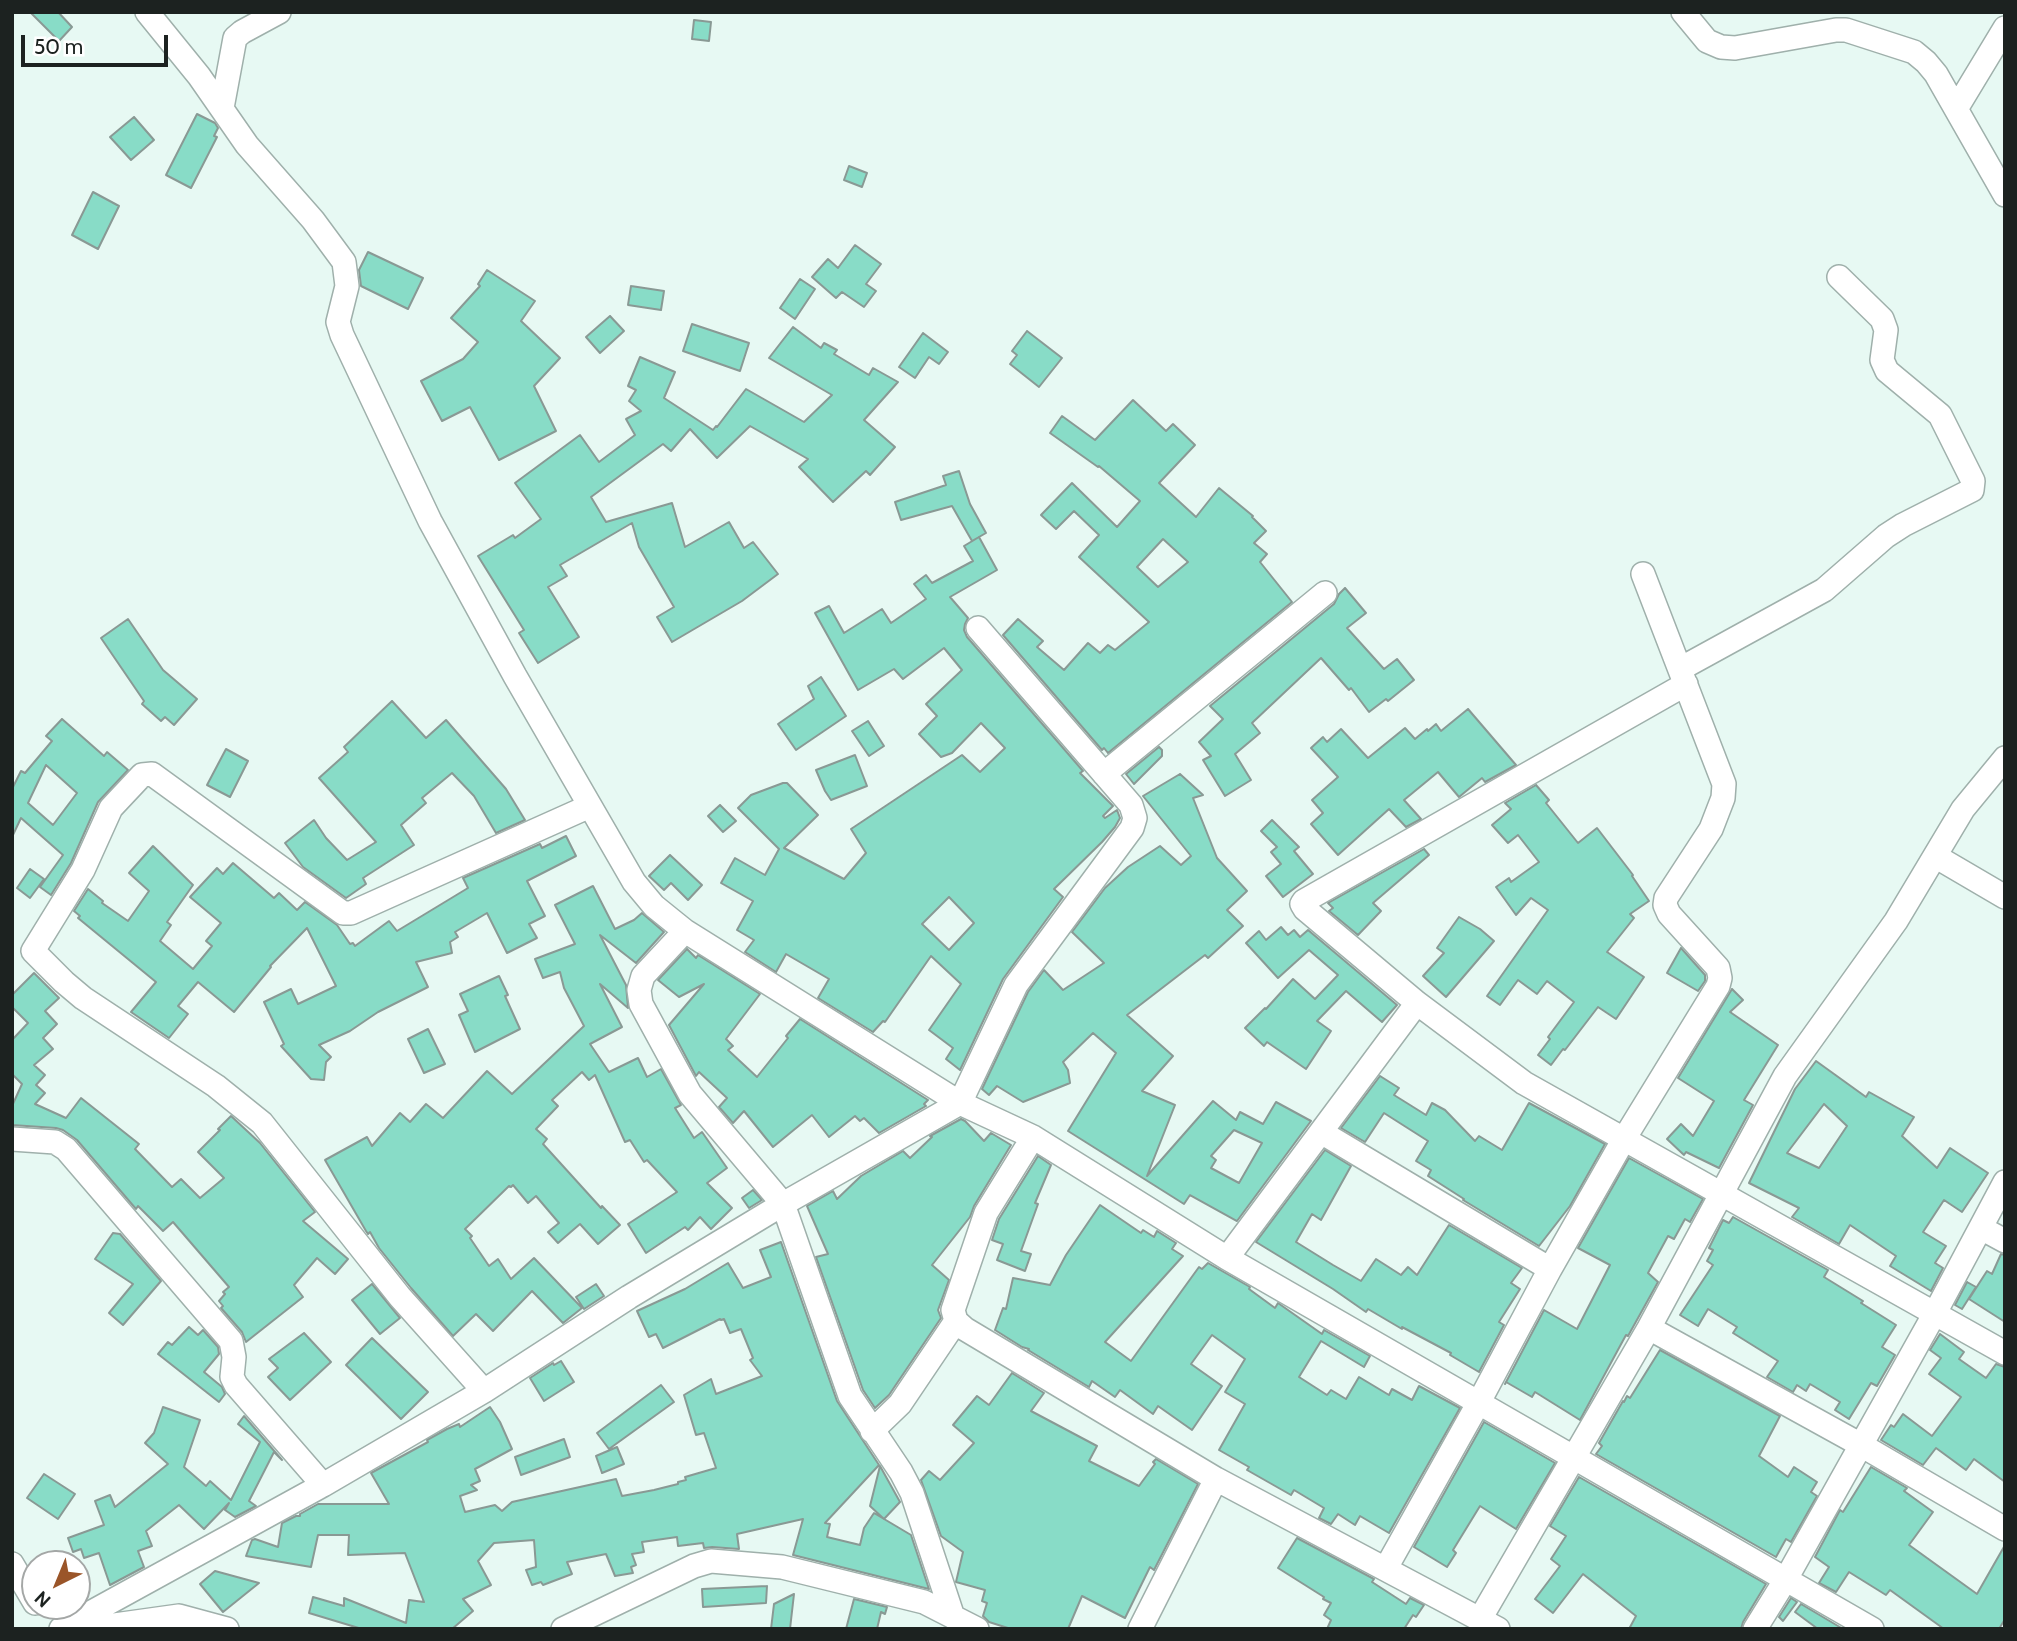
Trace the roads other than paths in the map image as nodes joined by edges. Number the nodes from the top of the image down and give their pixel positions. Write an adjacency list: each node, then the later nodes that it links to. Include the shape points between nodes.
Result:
1 (148, 12): 5 (street)
2 (279, 12): 5 (street, via 235,38)
3 (1683, 12): 6 (street, via 1707,41 1721,47 1846,30 1914,52 1936,74)
4 (2005, 28): 6 (street)
5 (222, 108): 15 (street, via 344,262 346,286 338,322 342,335 429,521)
6 (1956, 109): 7 (street)
7 (2005, 195)
8 (1839, 277): 12 (street, via 1882,319 1886,330 1882,360 1887,371 1940,415 1973,481 1972,490 1903,525 1824,590)
9 (1643, 574): 12 (street)
10 (1325, 593): 14 (street)
11 (978, 628): 14 (street)
12 (1683, 677): 19 (street, via 1303,902 1305,909); 24 (street, via 1724,791 1711,829 1665,905 1718,968 1720,978)
13 (2005, 758): 16 (street, via 1963,809)
14 (1104, 774): 20 (street, via 1130,806 1135,818 1132,828 1016,985)
15 (590, 806): 18 (street, via 634,882); 36 (street, via 351,914 343,913 152,774 142,775 111,808 83,870 33,951 83,998 216,1086 262,1123 400,1297)
16 (1935, 856): 17 (street); 26 (street, via 1896,921 1785,1076)
17 (2005, 897)
18 (685, 931): 20 (street); 27 (street, via 643,976 641,1004 690,1094)
19 (1418, 1003): 21 (street); 24 (street, via 1524,1083)
20 (960, 1103): 22 (street); 27 (street)
21 (1321, 1132): 30 (street); 31 (street)
22 (1033, 1137): 30 (street); 33 (street, via 986,1213 953,1310)
23 (12, 1139): 42 (street, via 55,1142 66,1149 231,1341 236,1385)
24 (1624, 1139): 26 (street); 31 (street)
25 (2005, 1182): 28 (street)
26 (1723, 1194): 32 (street); 34 (street)
27 (783, 1204): 36 (street); 38 (street, via 846,1386)
28 (1981, 1228): 29 (street); 32 (street)
29 (2005, 1241)
30 (1227, 1258): 37 (street)
31 (1550, 1269): 37 (street)
32 (1935, 1313): 35 (street); 39 (street)
33 (956, 1321): 38 (street, via 900,1404); 41 (street)
34 (1649, 1328): 39 (street); 40 (street)
35 (2005, 1353)
36 (484, 1391): 42 (street)
37 (1479, 1402): 40 (street); 45 (street)
38 (872, 1431): 48 (street, via 912,1493)
39 (1861, 1445): 43 (street); 47 (street)
40 (1575, 1457): 47 (street); 49 (street)
41 (1216, 1479): 45 (street); 55 (street)
42 (323, 1485): 50 (street)
43 (2005, 1530)
44 (12, 1564): 46 (street)
45 (1386, 1568): 49 (street)
46 (21, 1579)
47 (1786, 1579): 56 (street); 57 (street)
48 (953, 1617): 53 (street, via 923,1602 782,1567 711,1561); 54 (street)
49 (1489, 1624)
50 (61, 1629)
51 (86, 1629): 52 (street, via 179,1616)
52 (227, 1629)
53 (563, 1629)
54 (977, 1629)
55 (1140, 1629)
56 (1755, 1629)
57 (1871, 1629)

